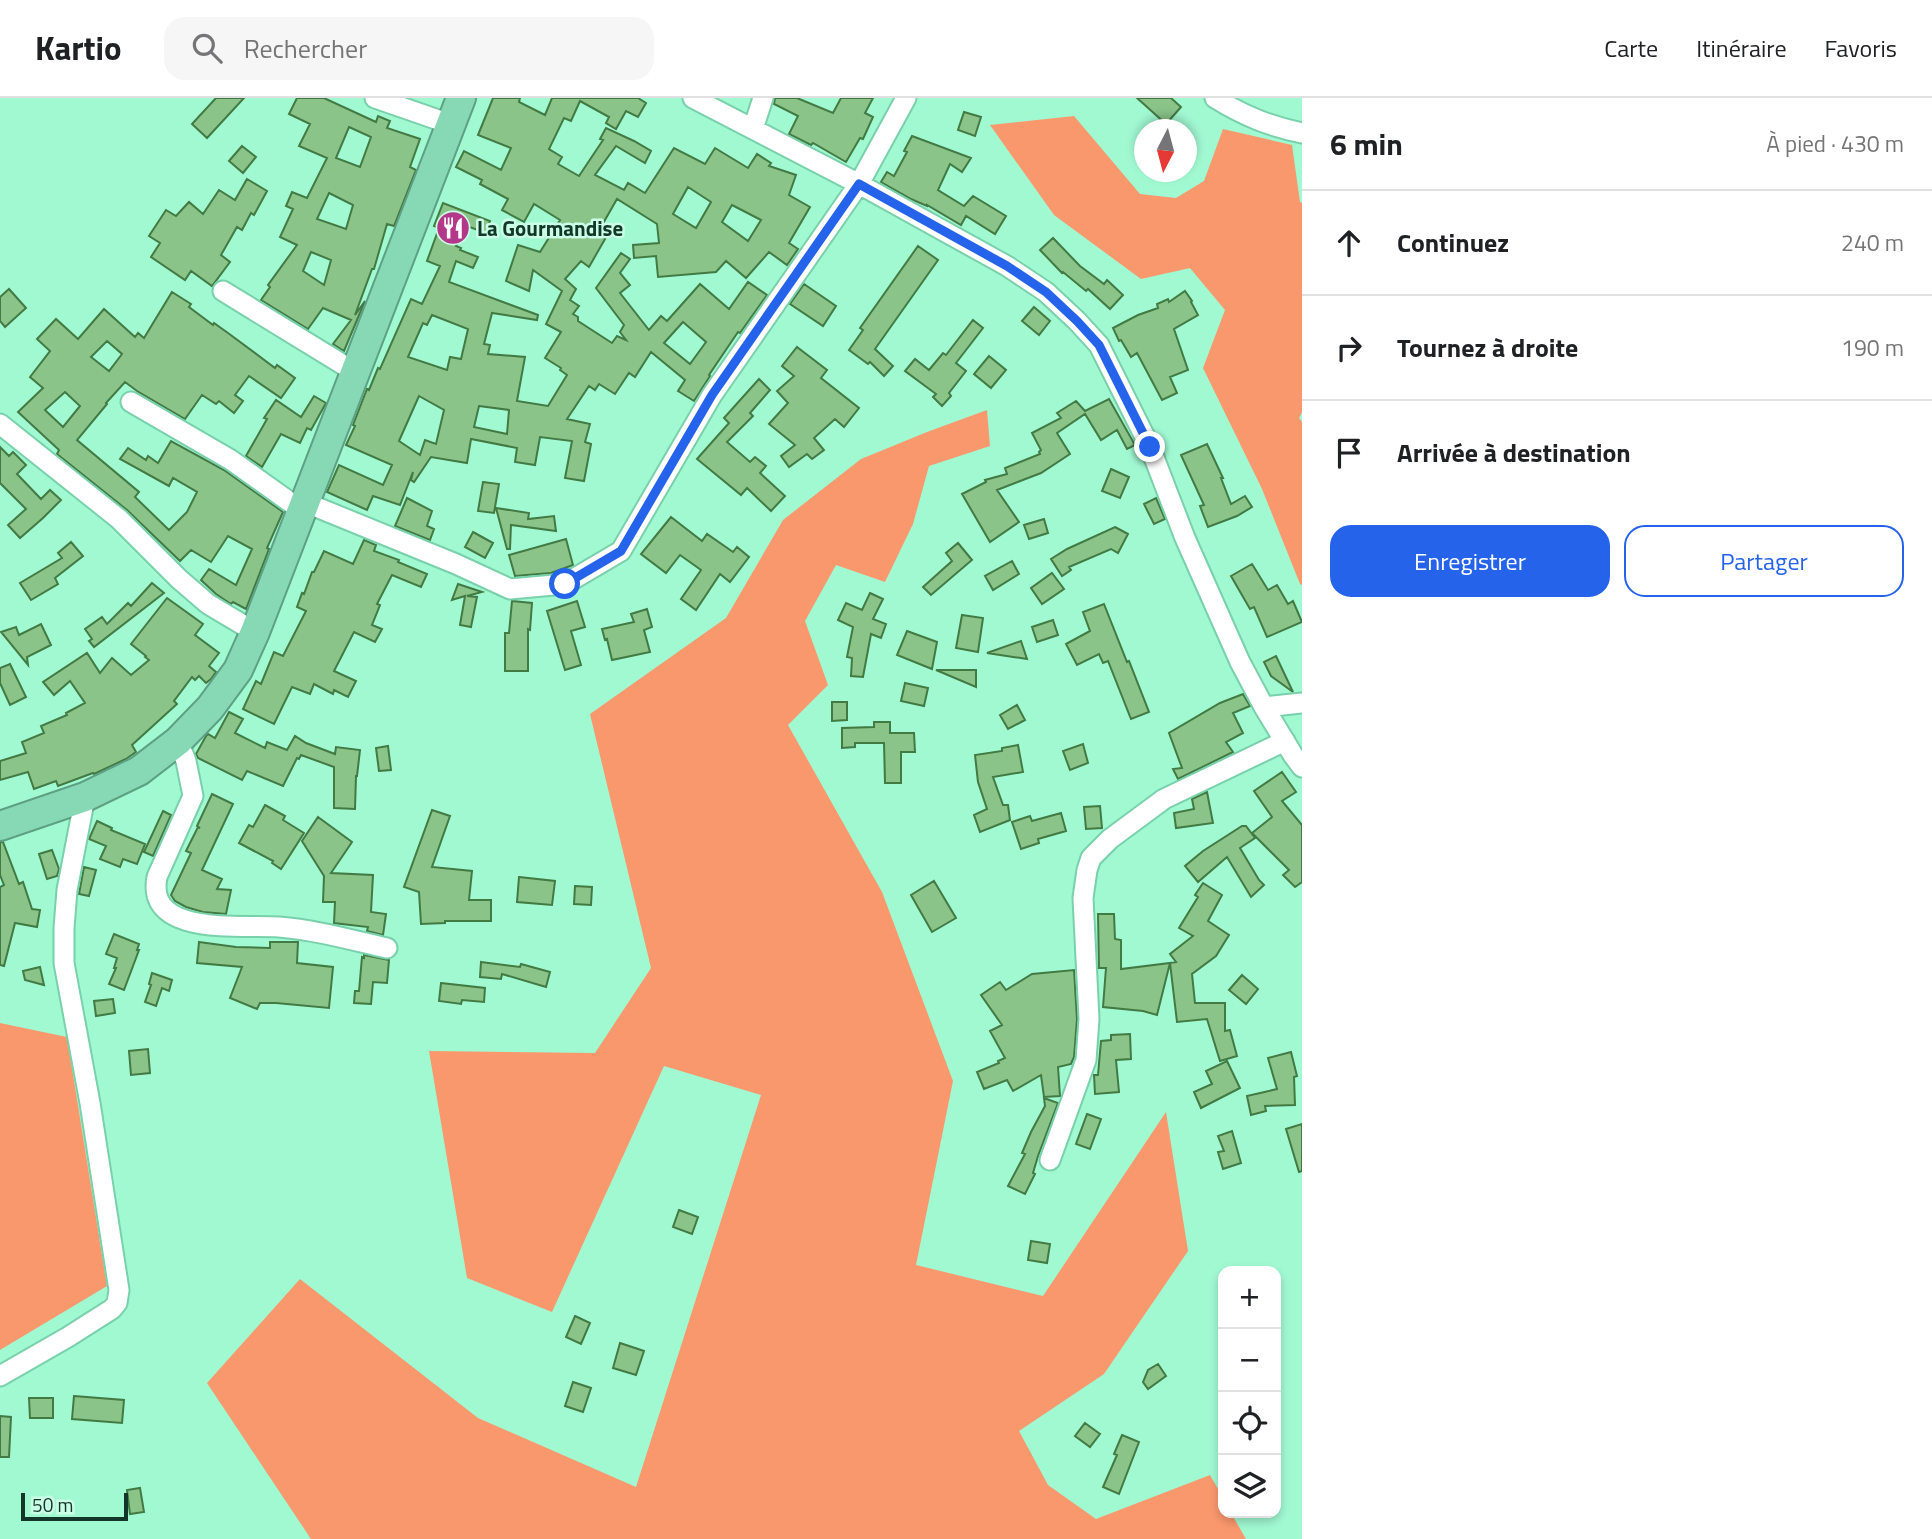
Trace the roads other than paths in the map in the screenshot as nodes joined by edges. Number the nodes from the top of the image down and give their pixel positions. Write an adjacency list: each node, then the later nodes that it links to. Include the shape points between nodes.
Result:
1 (375, 98): 7 (street)
2 (461, 98): 7 (highway)
3 (694, 98): 8 (street)
4 (763, 98): 8 (street)
5 (906, 98): 10 (street)
6 (1215, 98): 9 (street, via 1238,113)
7 (450, 124): 12 (highway)
8 (753, 129): 10 (street)
9 (1302, 132)
10 (859, 184): 15 (street, via 712,395 621,551 565,584 510,589); 18 (street, via 1046,292 1099,345 1150,447 1185,538)
11 (223, 292): 12 (street)
12 (355, 372): 15 (highway)
13 (131, 402): 15 (street)
14 (0, 424): 16 (street, via 119,519 208,604)
15 (303, 506): 16 (highway)
16 (255, 632): 19 (highway, via 238,670)
17 (1302, 704): 18 (street)
18 (1264, 707): 20 (street)
19 (178, 741): 22 (highway, via 139,771); 24 (street, via 193,796 157,877 155,887 163,907 196,923 279,927)
20 (1286, 741): 21 (street); 25 (street, via 1164,799 1091,858 1083,898 1089,1019 1086,1060)
21 (1302, 767)
22 (85, 797): 23 (highway); 26 (street, via 67,890 64,963 119,1290 112,1309)
23 (0, 826)
24 (387, 948)
25 (1050, 1160)
26 (0, 1376)

